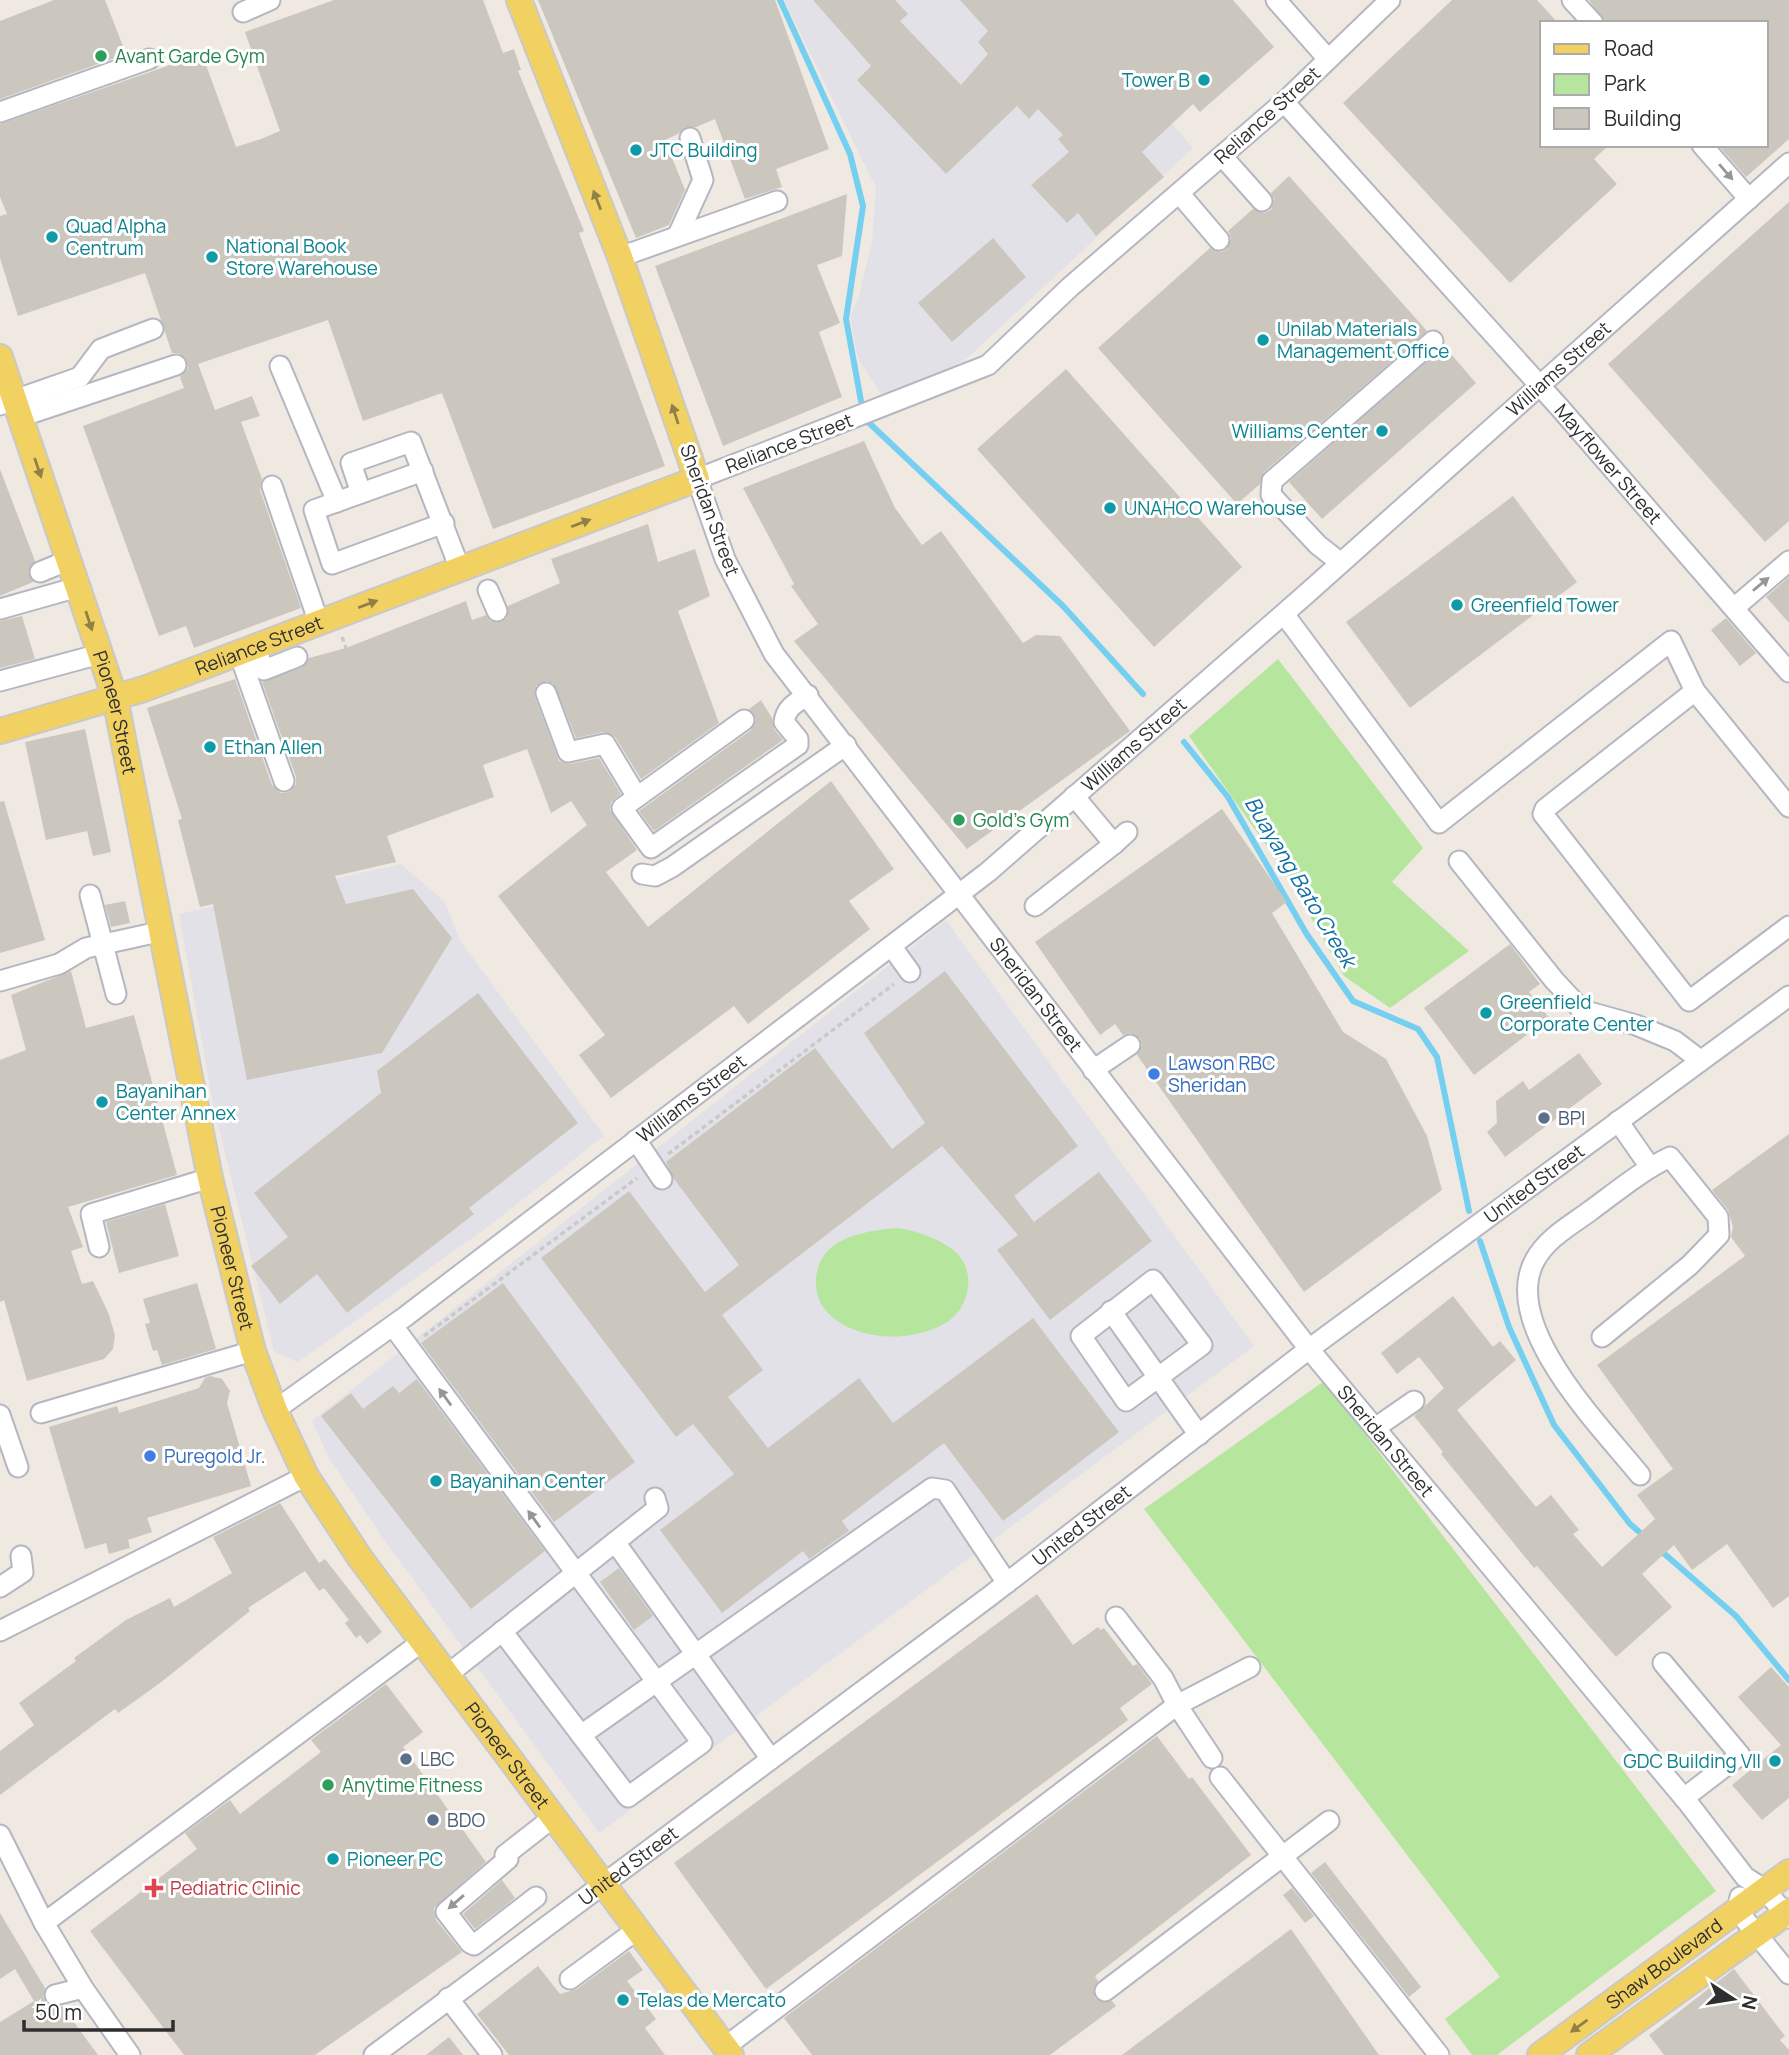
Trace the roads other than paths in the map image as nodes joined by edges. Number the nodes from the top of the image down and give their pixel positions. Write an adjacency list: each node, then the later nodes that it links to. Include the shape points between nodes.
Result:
1 (270, 0): 6 (street)
2 (519, 0): 22 (main road, Sheridan Street, one-way to 2, via 544,40)
3 (1276, 0): 9 (street)
4 (1390, 0): 9 (street, Reliance Street)
5 (1572, 0): 7 (street)
6 (243, 12)
7 (1591, 21)
8 (149, 59): 11 (street)
9 (1328, 59): 10 (street, Reliance Street)
10 (1284, 102): 14 (street, Reliance Street); 28 (street, Mayflower Street)
11 (0, 112)
12 (690, 138): 20 (street, via 703,180)
13 (1704, 147): 17 (street, one-way to 17)
14 (1222, 156): 16 (street, Reliance Street); 19 (street)
15 (1789, 163): 17 (street, Williams Street)
16 (1179, 193): 21 (street); 31 (street, Reliance Street, via 988,365)
17 (1749, 199): 28 (street, Williams Street)
18 (777, 201): 20 (street)
19 (1262, 201)
20 (678, 235): 22 (street)
21 (1219, 240)
22 (620, 257): 31 (main road, Sheridan Street, one-way to 22)
23 (153, 329): 29 (street, via 101,349 80,377)
24 (1433, 341): 38 (street, via 1272,481 1271,495)
25 (0, 357): 29 (main road, Pioneer Street)
26 (176, 365): 29 (street)
27 (280, 366): 34 (street)
28 (1538, 386): 38 (street, Williams Street); 42 (street, Mayflower Street)
29 (10, 403): 36 (main road, Pioneer Street, one-way to 36)
30 (423, 471): 33 (street); 33 (street, via 411,442 351,463); 35 (street)
31 (697, 479): 39 (main road, Reliance Street, one-way to 31); 53 (street, Sheridan Street, via 725,559 774,654)
32 (272, 486): 45 (street)
33 (361, 493): 34 (street)
34 (337, 502): 35 (street, via 314,510 332,564)
35 (444, 523): 39 (street)
36 (69, 561): 40 (street); 41 (main road, Pioneer Street)
37 (1789, 561): 42 (street, one-way to 37)
38 (1341, 564): 44 (street, Williams Street)
39 (460, 569): 45 (main road, Reliance Street, one-way to 39)
40 (40, 572)
41 (78, 587): 43 (street); 47 (main road, Pioneer Street, one-way to 47)
42 (1734, 608): 49 (street, Mayflower Street)
43 (0, 609)
44 (1284, 614): 51 (street, via 1439,823 1671,640); 59 (street, Williams Street)
45 (319, 623): 46 (main road, Reliance Street)
46 (247, 650): 48 (street, via 264,670); 54 (main road, Reliance Street); 58 (street)
47 (100, 654): 50 (street); 54 (main road, Pioneer Street)
48 (297, 657)
49 (1789, 672)
50 (0, 681)
51 (1695, 691): 61 (street); 67 (street, via 1543,812 1690,1001)
52 (546, 692): 60 (street, via 568,752 605,744)
53 (808, 695): 57 (street, Sheridan Street); 60 (street, via 785,716 784,722 799,745 651,848 622,807)
54 (115, 698): 56 (main road, Reliance Street); 68 (main road, Pioneer Street)
55 (744, 720): 60 (street)
56 (0, 731)
57 (846, 744): 63 (street, via 672,867 655,876); 65 (street, Sheridan Street)
58 (284, 781)
59 (1074, 796): 65 (street, Williams Street); 66 (street, via 1121,838)
60 (636, 797)
61 (1789, 807)
62 (1459, 861): 76 (street, via 1582,1010 1675,1041)
63 (642, 874)
64 (90, 895): 69 (street)
65 (958, 895): 70 (street, Williams Street); 77 (street, Sheridan Street)
66 (1035, 906)
67 (1789, 926)
68 (163, 931): 69 (street); 82 (main road, Pioneer Street)
69 (104, 944): 72 (street, via 86,948 59,964); 73 (street)
70 (892, 947): 71 (street); 79 (street, Williams Street)
71 (910, 972)
72 (0, 981)
73 (116, 994)
74 (1789, 996): 76 (street, United Street)
75 (1130, 1045): 77 (street)
76 (1700, 1060): 78 (street, United Street)
77 (1093, 1070): 87 (street, Sheridan Street)
78 (1618, 1121): 80 (street); 87 (street, United Street)
79 (636, 1140): 81 (street); 85 (street, Williams Street)
80 (1650, 1167): 86 (street, via 1670,1157 1718,1217 1719,1235 1690,1265); 97 (street, via 1553,1238 1535,1259 1528,1278 1538,1337 1559,1373)
81 (658, 1172)
82 (210, 1178): 83 (street, via 90,1214); 88 (main road, Pioneer Street)
83 (99, 1247)
84 (1111, 1311): 89 (street); 89 (street, via 1081,1337 1126,1401); 89 (street, via 1153,1280 1157,1282 1202,1345)
85 (393, 1326): 91 (street, Williams Street); 102 (street, one-way to 85)
86 (1602, 1337)
87 (1309, 1349): 94 (street, Sheridan Street); 95 (street, United Street)
88 (253, 1351): 91 (main road, Pioneer Street); 92 (street)
89 (1159, 1377): 95 (street)
90 (1414, 1401): 94 (street)
91 (275, 1410): 98 (main road, Pioneer Street)
92 (41, 1413)
93 (0, 1415): 96 (street)
94 (1376, 1428): 119 (street, Sheridan Street)
95 (1199, 1435): 103 (street, United Street)
96 (18, 1466)
97 (1640, 1475)
98 (306, 1476): 106 (street); 108 (main road, Pioneer Street)
99 (655, 1498): 100 (street, via 658,1508)
100 (615, 1542): 102 (street); 109 (street)
101 (21, 1556): 104 (street, via 23,1572)
102 (575, 1574): 107 (street); 113 (street)
103 (1007, 1583): 109 (street, via 945,1490 932,1488); 116 (street, United Street)
104 (0, 1587)
105 (1116, 1617): 114 (street, via 1163,1678)
106 (0, 1630)
107 (502, 1631): 112 (street); 115 (street)
108 (423, 1642): 112 (main road, Pioneer Street); 130 (street)
109 (695, 1654): 113 (street); 116 (street)
110 (1663, 1663): 119 (street, via 1740,1755)
111 (1251, 1667): 114 (street)
112 (447, 1675): 120 (main road, Pioneer Street)
113 (657, 1683): 115 (street); 115 (street, via 702,1743 628,1797)
114 (1177, 1705): 117 (street); 139 (street)
115 (582, 1735)
116 (771, 1759): 125 (street, United Street)
117 (1212, 1759)
118 (1220, 1777): 123 (street)
119 (1684, 1798): 126 (street, Sheridan Street)
120 (555, 1816): 125 (main road, Pioneer Street); 127 (street, one-way to 127, via 446,1912 474,1945)
121 (1329, 1821): 123 (street)
122 (1, 1840): 130 (street)
123 (1282, 1856): 136 (street); 143 (street)
124 (1789, 1871): 126 (main road, Shaw Boulevard)
125 (605, 1882): 131 (main road, Pioneer Street); 138 (street, United Street)
126 (1755, 1883): 128 (main road, Shaw Boulevard); 129 (street, Sheridan Street)
127 (536, 1897)
128 (1737, 1910): 132 (street); 144 (main road, Shaw Boulevard, one-way to 144)
129 (1788, 1914): 132 (main road, Shaw Boulevard)
130 (44, 1923): 135 (street)
131 (638, 1929): 134 (street); 139 (main road, Pioneer Street)
132 (1755, 1936): 133 (street); 145 (main road, Shaw Boulevard)
133 (1789, 1975)
134 (570, 1979)
135 (83, 1988): 137 (street); 140 (street)
136 (1105, 1991)
137 (55, 1995)
138 (449, 1998): 141 (street, United Street); 142 (street)
139 (728, 2051)
140 (130, 2055)
141 (374, 2055)
142 (492, 2055)
143 (1439, 2055)
144 (1540, 2055)
145 (1589, 2055)

